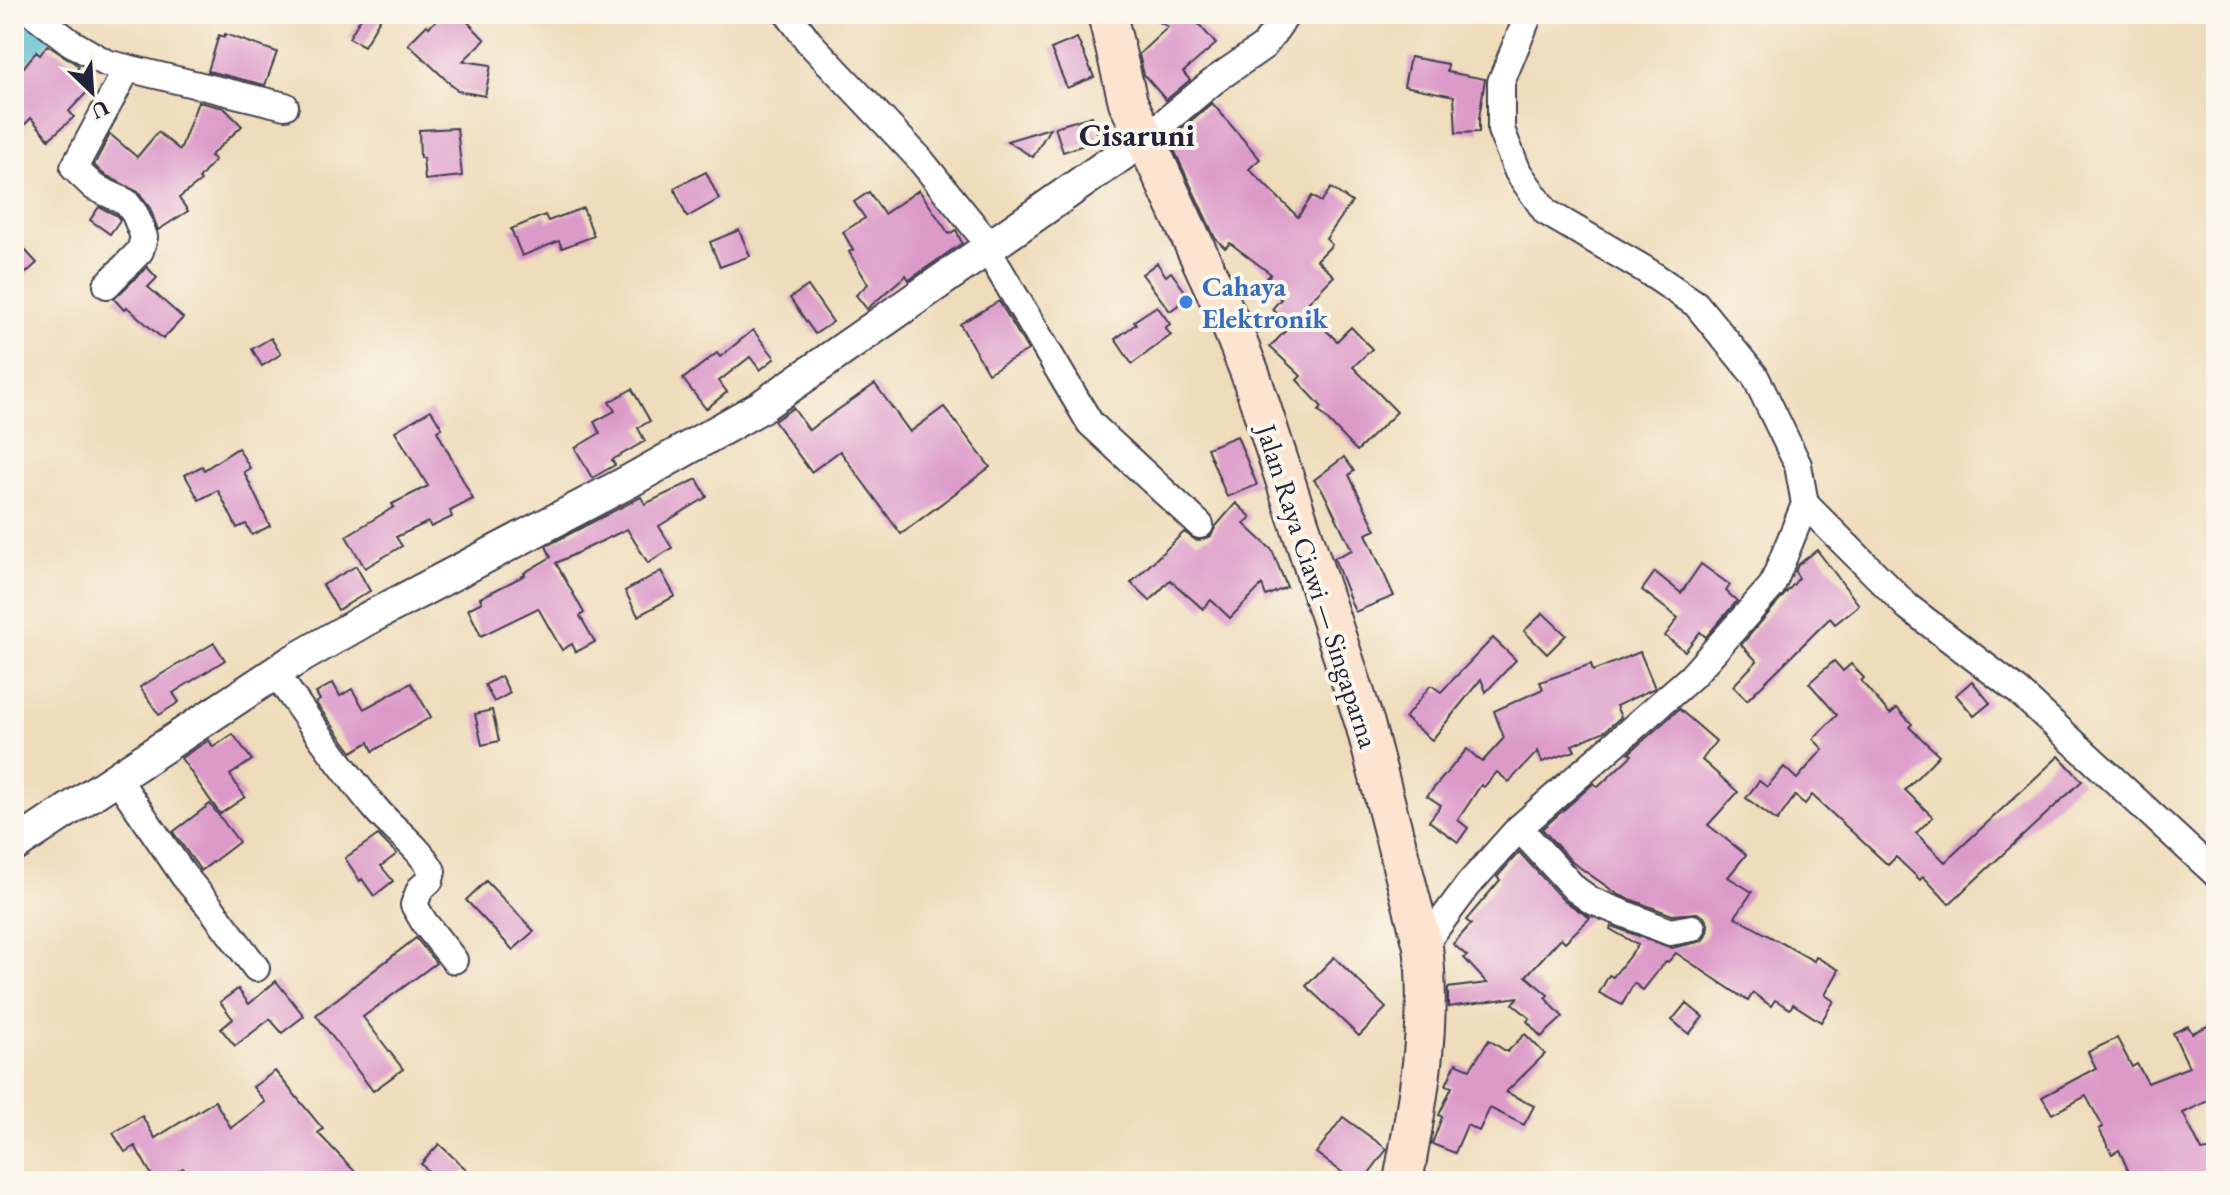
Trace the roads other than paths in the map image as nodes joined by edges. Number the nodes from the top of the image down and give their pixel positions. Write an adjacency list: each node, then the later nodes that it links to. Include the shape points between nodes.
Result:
1 (788, 14): 10 (street, via 918,157)
2 (1107, 14): 9 (main road, Jalan Raya Ciawi — Singaparna, via 1128,102)
3 (1287, 14): 9 (street, via 1264,46)
4 (1529, 14): 12 (street, via 1501,82 1501,130 1518,172 1546,212 1696,304 1755,376 1798,465)
5 (39, 20): 6 (street); 7 (street, via 106,63)
6 (14, 21)
7 (127, 69): 8 (street); 11 (street, via 74,168 94,187 126,202 144,237 140,251)
8 (285, 106)
9 (1144, 139): 10 (street); 20 (main road, Jalan Raya Ciawi — Singaparna, via 1250,373 1365,724)
10 (989, 248): 13 (street, via 1090,423); 14 (street, via 759,408 365,620)
11 (107, 285)
12 (1805, 504): 16 (street, via 1772,586 1691,677); 18 (street, via 1908,607 2019,692)
13 (1200, 525)
14 (276, 674): 15 (street); 21 (street, via 367,798 423,855 432,871 414,905)
15 (117, 778): 17 (street); 22 (street)
16 (1519, 828): 19 (street, via 1592,901 1670,932); 20 (street)
17 (14, 846)
18 (2216, 874)
19 (1692, 928)
20 (1423, 946): 23 (main road, Jalan Raya Ciawi — Singaparna, via 1427,1030)
21 (454, 960)
22 (256, 968)
23 (1403, 1181)

